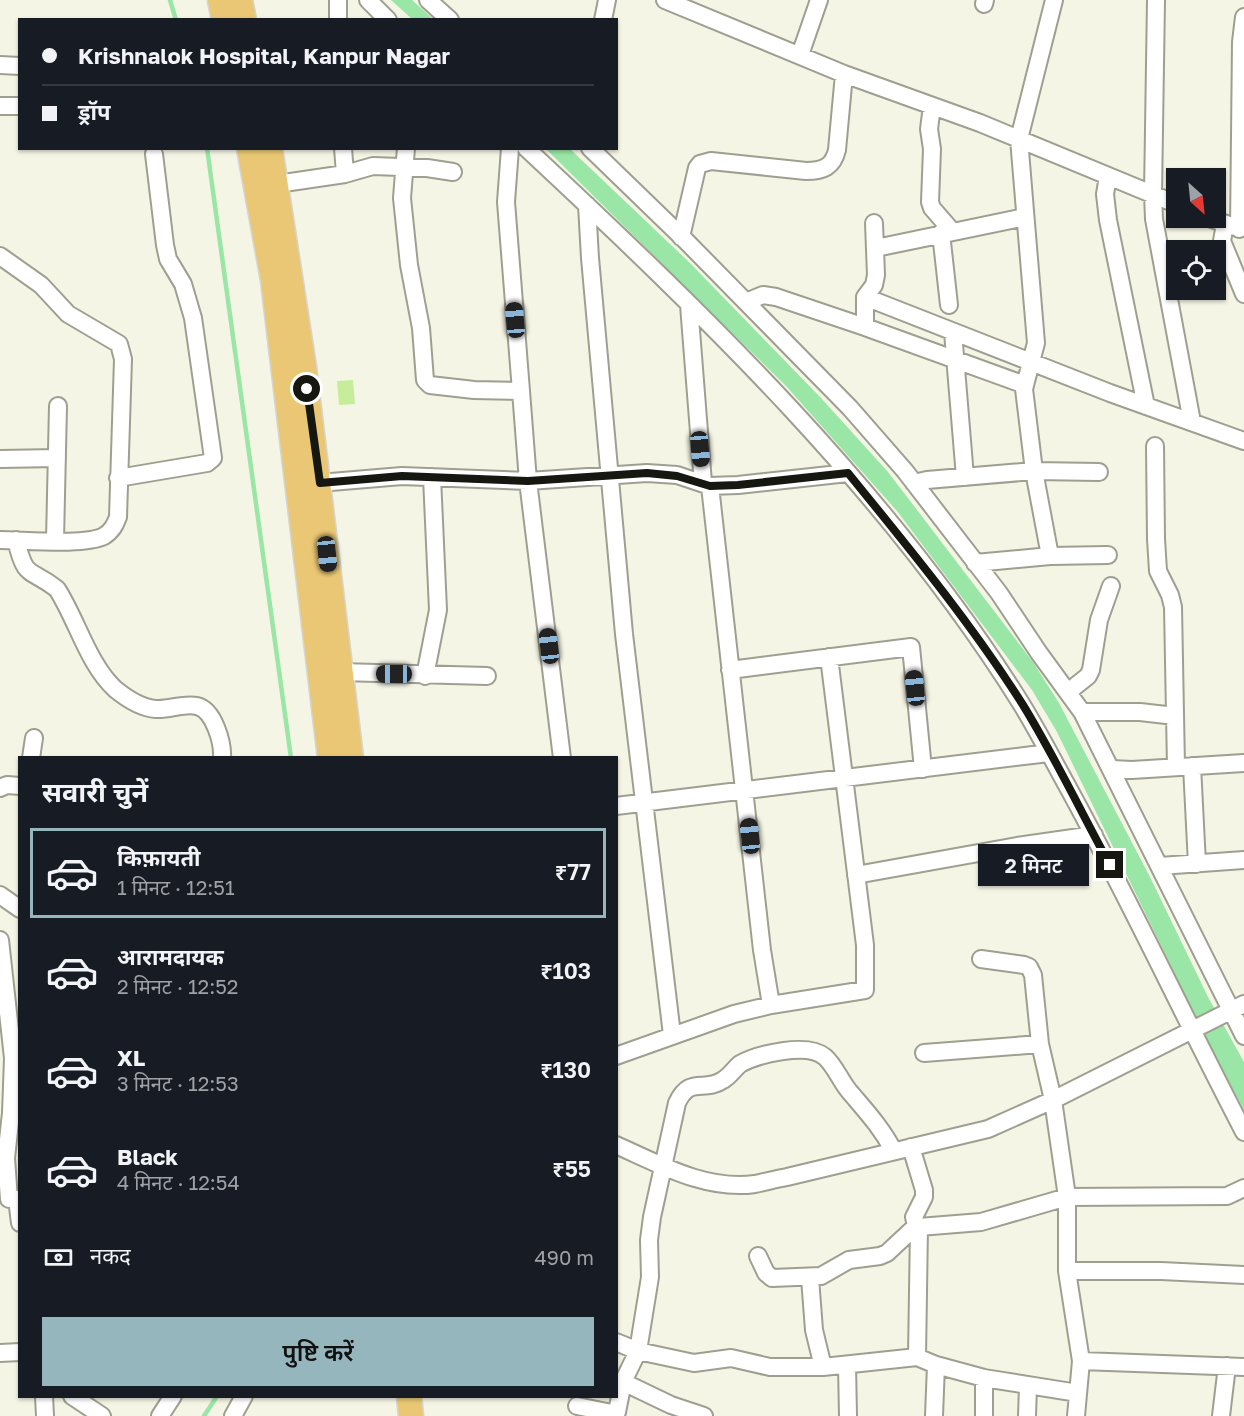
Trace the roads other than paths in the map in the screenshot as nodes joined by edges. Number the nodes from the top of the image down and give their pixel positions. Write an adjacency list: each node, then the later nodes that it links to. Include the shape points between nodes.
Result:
1 (220, 0): 12 (highway)
2 (240, 0): 13 (highway)
3 (338, 0): 14 (street)
4 (368, 0): 15 (street)
5 (428, 0): 16 (street)
6 (607, 0): 17 (street)
7 (664, 0): 18 (street)
8 (819, 0): 18 (street)
9 (1054, 0): 25 (street)
10 (1156, 0): 39 (street)
11 (1244, 17): 44 (street)
12 (224, 18)
13 (244, 18)
14 (338, 18)
15 (386, 18)
16 (448, 18)
17 (603, 18)
18 (800, 55): 21 (street)
19 (0, 65): 20 (street)
20 (18, 66)
21 (844, 74): 24 (street); 46 (street, via 833,162 815,171 711,161 700,164)
22 (0, 106): 23 (street)
23 (18, 106)
24 (932, 106): 25 (street); 45 (street, via 930,202)
25 (1019, 139): 37 (street); 42 (street)
26 (249, 150): 96 (highway, via 279,325)
27 (270, 150): 38 (highway)
28 (343, 150): 36 (street)
29 (406, 150): 34 (street)
30 (510, 150): 59 (street, via 506,202)
31 (528, 150): 41 (street)
32 (592, 150): 46 (street)
33 (154, 154): 73 (street, via 168,259 183,284 194,318 213,458 207,463)
34 (405, 166): 35 (street); 36 (street, via 372,166); 59 (street, via 402,198 421,328 424,380 430,385 474,390)
35 (453, 172)
36 (345, 174): 38 (street)
37 (1108, 176): 39 (street); 61 (street, via 1108,220)
38 (277, 183): 75 (highway)
39 (1153, 194): 40 (street); 62 (street, via 1154,219)
40 (1166, 200)
41 (587, 205): 52 (street); 70 (street)
42 (1026, 217): 45 (street); 57 (street, via 1036,343)
43 (874, 223): 47 (street)
44 (1229, 225): 49 (street, via 1222,241)
45 (946, 232): 47 (street); 53 (street)
46 (681, 237): 51 (street)
47 (876, 248): 50 (street, via 876,280)
48 (0, 256): 73 (street, via 41,285 68,314 114,341 122,350)
49 (1244, 294)
50 (865, 301): 54 (street); 55 (street)
51 (746, 302): 54 (street, via 763,295 776,297); 76 (street, via 850,408)
52 (689, 305): 69 (street); 77 (street)
53 (949, 305)
54 (865, 324): 56 (street)
55 (953, 332): 56 (street); 57 (street)
56 (954, 359): 58 (street); 72 (street)
57 (1031, 363): 58 (street); 61 (street)
58 (1025, 385): 67 (street)
59 (521, 391): 74 (street)
60 (58, 406): 65 (street)
61 (1146, 406): 62 (street)
62 (1192, 422): 63 (street)
63 (1244, 441)
64 (1155, 446): 91 (street, via 1158,571 1173,606)
65 (57, 458): 66 (street); 79 (street)
66 (0, 459)
67 (1034, 471): 68 (street); 72 (street); 81 (street)
68 (1100, 472)
69 (848, 473): 77 (street, via 738,485); 93 (street, via 974,632)
70 (609, 475): 74 (street); 77 (street, via 647,473); 107 (street)
71 (432, 477): 74 (street); 75 (street); 87 (street, via 438,610)
72 (965, 477): 76 (street)
73 (118, 478): 79 (street, via 118,517 111,530 98,538)
74 (528, 481): 98 (street)
75 (320, 483): 86 (highway)
76 (914, 483): 82 (street)
77 (707, 484): 85 (street)
78 (8, 540): 79 (street); 95 (street, via 30,574 57,589 100,671 114,688 130,700 156,709 203,709 217,729)
79 (55, 540)
80 (1107, 555): 81 (street)
81 (1050, 556): 82 (street)
82 (975, 563): 89 (street)
83 (1111, 586): 89 (street, via 1099,620 1091,670)
84 (829, 657): 85 (street); 101 (street, via 911,647); 103 (street)
85 (730, 670): 106 (street)
86 (340, 672): 87 (street); 97 (highway)
87 (425, 676): 88 (street)
88 (487, 676)
89 (1068, 692): 90 (street)
90 (1082, 712): 91 (street); 102 (street)
91 (1175, 716): 100 (street)
92 (34, 738): 94 (street)
93 (1049, 753): 101 (street); 109 (street)
94 (31, 756)
95 (222, 756)
96 (330, 756)
97 (351, 756)
98 (562, 756)
99 (1244, 764): 100 (street)
100 (1184, 767): 102 (street); 111 (street)
101 (923, 769): 103 (street)
102 (1112, 769): 112 (street)
103 (844, 778): 106 (street); 113 (street)
104 (18, 785): 105 (street)
105 (0, 788)
106 (745, 790): 107 (street); 118 (street)
107 (643, 802): 108 (street); 121 (street)
108 (618, 806)
109 (1094, 835): 113 (street); 120 (street)
110 (1244, 861): 111 (street)
111 (1197, 864): 112 (street)
112 (1161, 866): 119 (street)
113 (856, 875): 118 (street, via 865,945 865,990)
114 (0, 895): 115 (street)
115 (18, 908)
116 (0, 940): 126 (street)
117 (981, 959): 123 (street, via 1024,965 1031,971)
118 (771, 1005): 121 (street)
119 (1233, 1009): 120 (street); 122 (street)
120 (1195, 1029): 127 (street); 129 (street)
121 (672, 1035): 125 (street)
122 (1244, 1036)
123 (1040, 1044): 124 (street); 127 (street)
124 (924, 1053)
125 (618, 1055)
126 (6, 1057): 128 (street)
127 (1053, 1100): 131 (street, via 988,1129); 135 (street)
128 (5, 1121): 136 (street)
129 (1244, 1132)
130 (618, 1146): 133 (street)
131 (911, 1148): 132 (street); 138 (street, via 924,1197 914,1217)
132 (892, 1150): 133 (street, via 753,1184 703,1180); 133 (street, via 877,1123 824,1056 801,1049 753,1059 719,1082 684,1091 677,1103)
133 (663, 1166): 144 (street, via 652,1217 650,1277)
134 (1244, 1188): 135 (street, via 1227,1196)
135 (1067, 1197): 138 (street, via 981,1222); 140 (street)
136 (12, 1199): 137 (street)
137 (18, 1217)
138 (918, 1227): 142 (street, via 887,1253 849,1260); 147 (street)
139 (758, 1256): 142 (street, via 772,1278)
140 (1067, 1271): 141 (street); 148 (street)
141 (1244, 1275)
142 (810, 1278): 152 (street, via 814,1330)
143 (618, 1343): 144 (street)
144 (638, 1351): 152 (street, via 694,1364 731,1359 770,1367); 155 (street)
145 (18, 1352): 146 (street)
146 (0, 1353)
147 (917, 1357): 149 (street); 150 (street)
148 (1081, 1361): 151 (street); 157 (street)
149 (847, 1365): 152 (street); 172 (street)
150 (936, 1365): 154 (street); 173 (street)
151 (1227, 1366): 153 (street); 177 (street)
152 (823, 1367)
153 (1244, 1367)
154 (984, 1378): 156 (street); 174 (street)
155 (623, 1382): 164 (street, via 615,1413); 171 (street, via 670,1405)
156 (1028, 1386): 157 (street); 175 (street)
157 (1078, 1393): 176 (street)
158 (44, 1398): 165 (street)
159 (75, 1398): 166 (street)
160 (172, 1398): 167 (street)
161 (243, 1398): 168 (street)
162 (409, 1398): 169 (highway)
163 (424, 1398): 170 (highway)
164 (576, 1406)
165 (45, 1416)
166 (102, 1416)
167 (160, 1416)
168 (233, 1416)
169 (411, 1416)
170 (427, 1416)
171 (704, 1416)
172 (848, 1416)
173 (934, 1416)
174 (984, 1416)
175 (1027, 1416)
176 (1076, 1416)
177 (1221, 1416)

